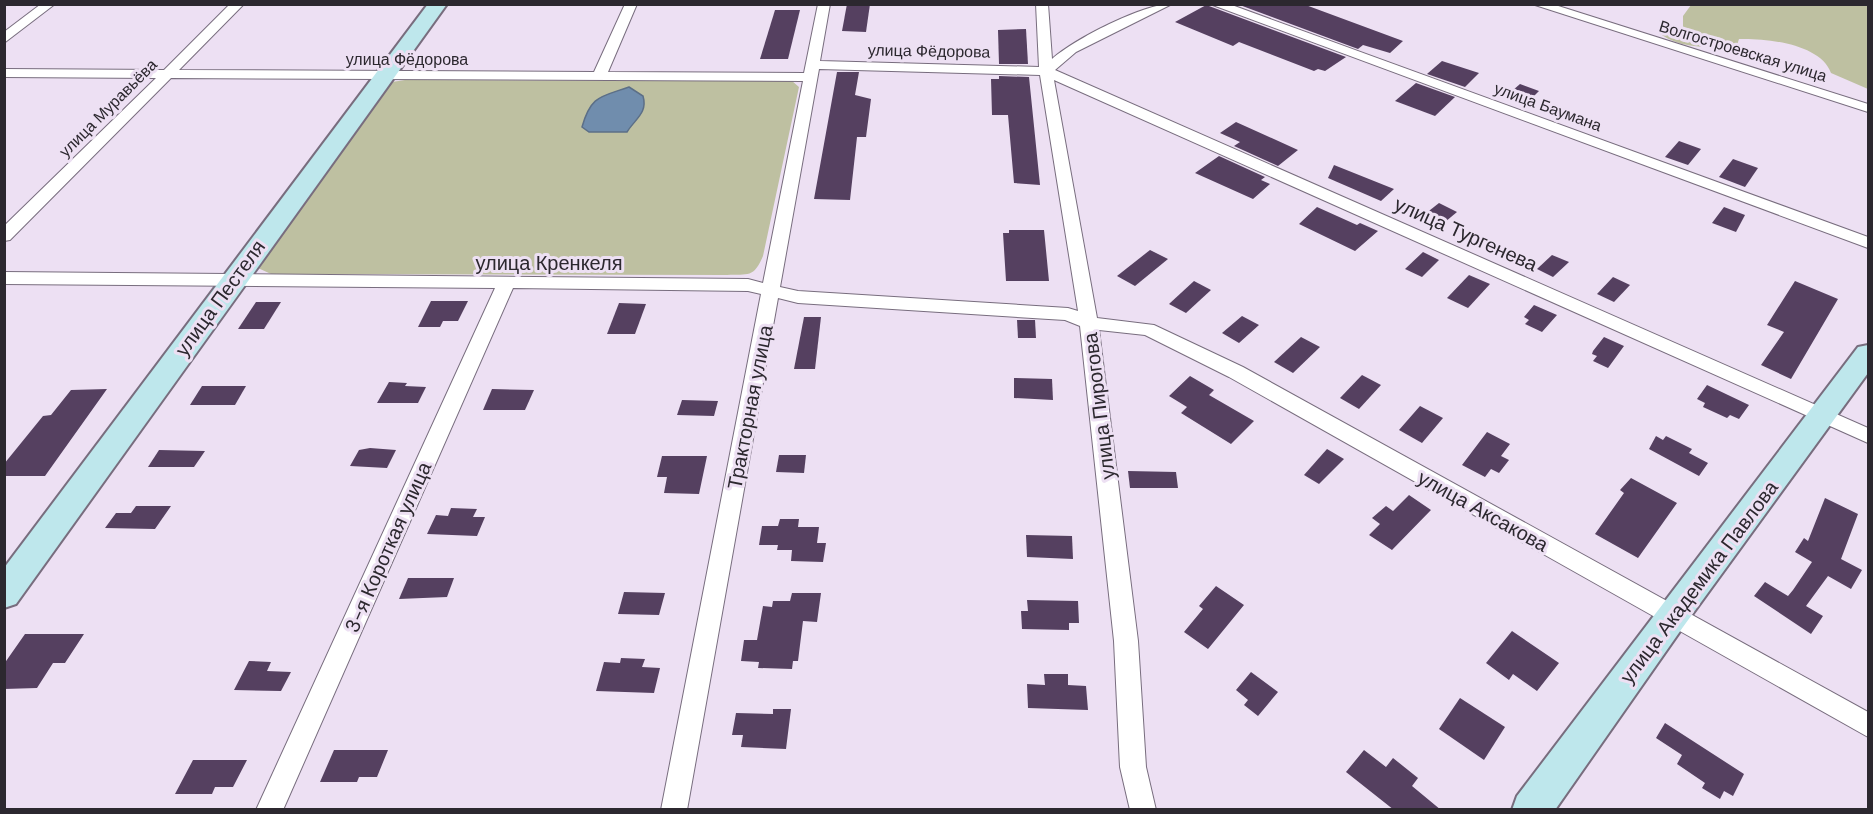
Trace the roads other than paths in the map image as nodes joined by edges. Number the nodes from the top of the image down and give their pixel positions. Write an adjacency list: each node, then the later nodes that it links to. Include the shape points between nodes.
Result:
1 (49, 4): 10 (street)
2 (238, 4): 14 (street, улица Муравьёва)
3 (438, 4): 15 (street, улица Пестеля)
4 (631, 4): 16 (street)
5 (824, 4): 12 (street, Тракторная улица)
6 (1042, 4): 11 (street, улица Пирогова)
7 (1166, 4): 11 (street, via 1071,49)
8 (1216, 4): 19 (street, улица Баумана)
9 (1538, 4): 17 (street, Волгостроевская улица)
10 (4, 39)
11 (1046, 70): 12 (street, улица Фёдорова); 24 (street, улица Пирогова); 26 (street, улица Тургенева)
12 (811, 71): 16 (street, улица Фёдорова); 23 (street, Тракторная улица)
13 (4, 73): 14 (street, улица Фёдорова)
14 (168, 74): 15 (street, улица Фёдорова); 18 (street, улица Муравьёва)
15 (384, 75): 16 (street, улица Фёдорова); 21 (street, улица Пестеля)
16 (599, 76)
17 (1869, 108)
18 (4, 236)
19 (1869, 243)
20 (4, 278): 21 (street, улица Кренкеля)
21 (232, 281): 22 (street, улица Кренкеля); 28 (street, улица Пестеля)
22 (506, 284): 23 (street, улица Кренкеля, via 748,285); 31 (street, 3-я Короткая улица)
23 (772, 290): 24 (street, улица Кренкеля, via 798,297 1068,314); 32 (street, Тракторная улица)
24 (1089, 323): 29 (street, улица Аксакова, via 1148,329 1236,372); 33 (street, улица Пирогова, via 1126,641 1133,767)
25 (1869, 354): 26 (street, улица Академика Павлова)
26 (1824, 416): 27 (street, улица Тургенева); 29 (street, улица Академика Павлова)
27 (1869, 436)
28 (4, 594)
29 (1671, 617): 30 (street, улица Аксакова); 34 (street, улица Академика Павлова)
30 (1869, 725)
31 (269, 810)
32 (674, 810)
33 (1143, 810)
34 (1531, 810)

